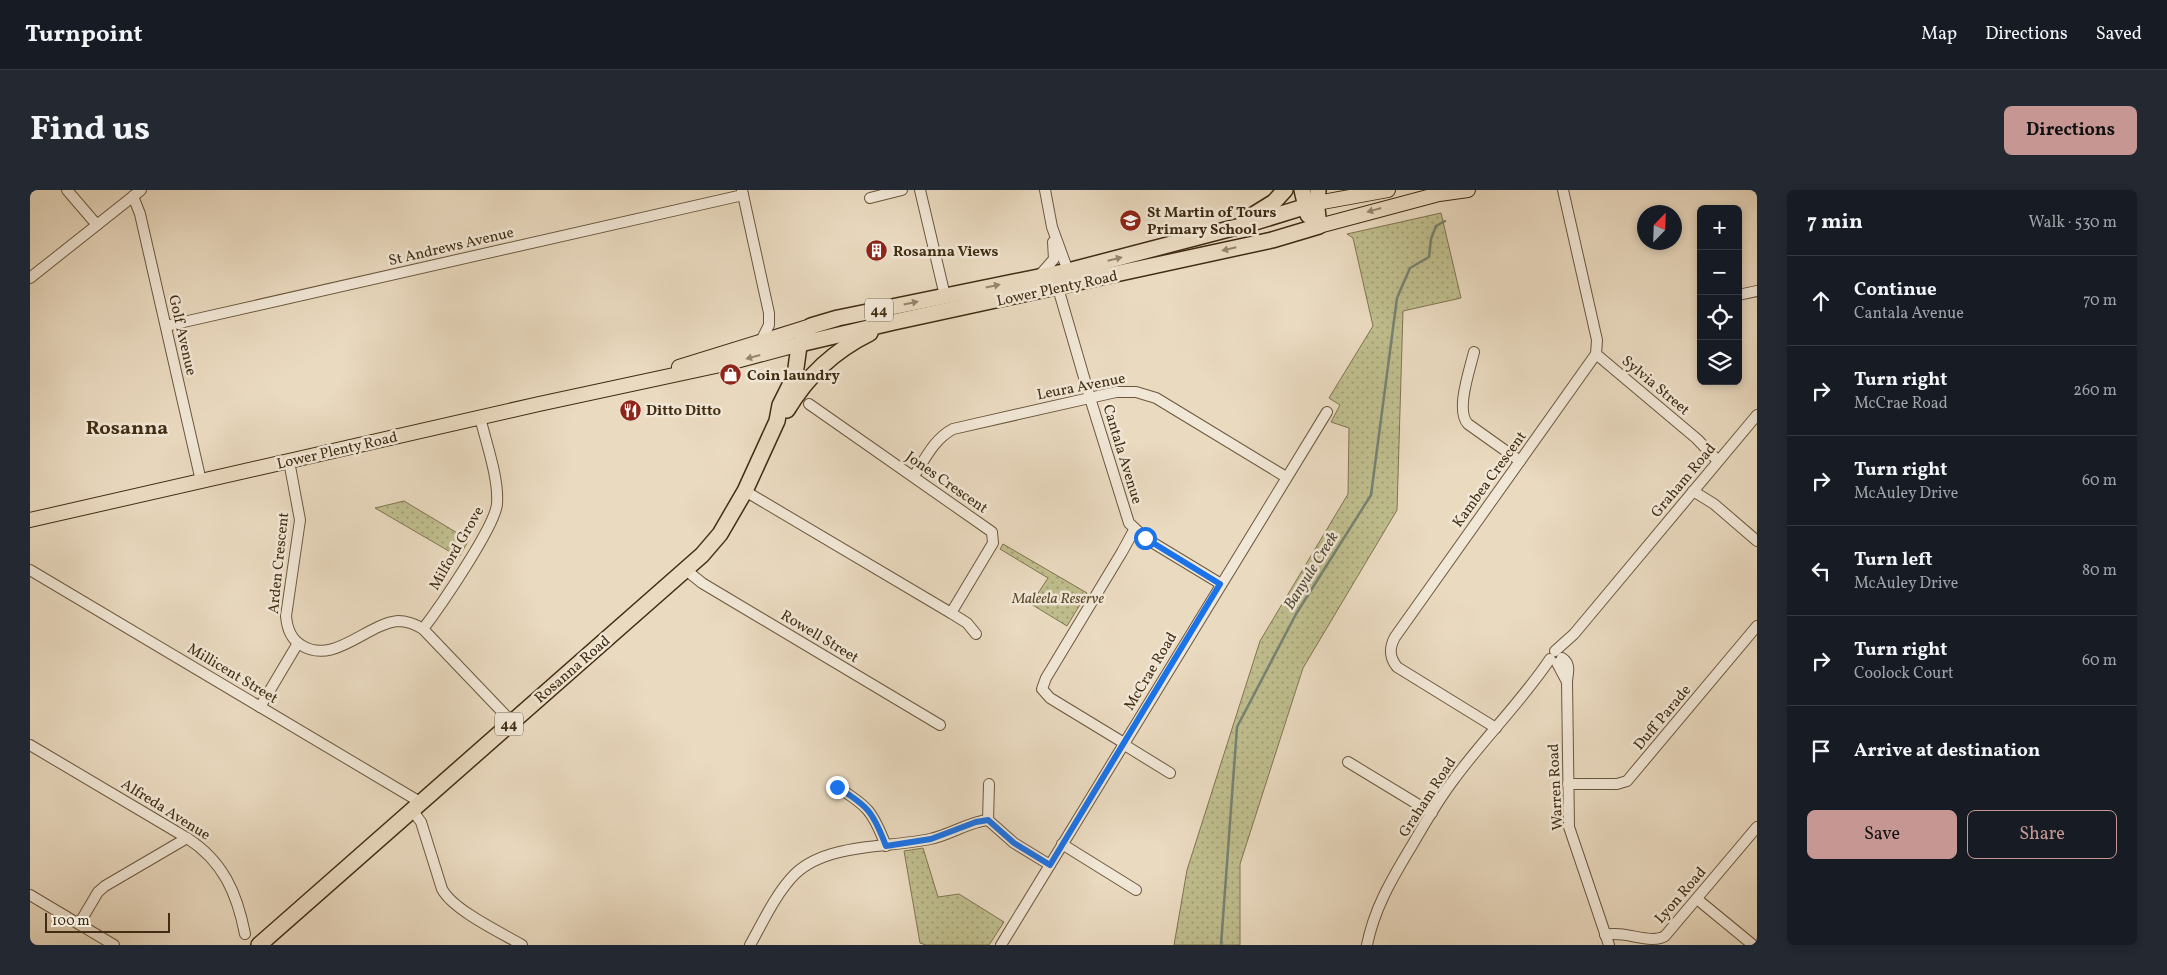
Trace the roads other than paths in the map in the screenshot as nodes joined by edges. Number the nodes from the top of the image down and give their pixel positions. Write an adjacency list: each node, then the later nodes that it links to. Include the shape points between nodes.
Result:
1 (68, 190): 16 (street)
2 (902, 190): 13 (street)
3 (920, 190): 27 (street)
4 (1045, 190): 17 (street)
5 (1285, 190): 19 (highway, via 1267,207)
6 (1302, 190): 14 (highway)
7 (1388, 190): 12 (main road, Lower Plenty Road / 44)
8 (1468, 190): 18 (main road, Lower Plenty Road / 44, one-way to 18, via 1416,200)
9 (1563, 190): 38 (street, via 1597,340)
10 (742, 192): 28 (street); 31 (street, St Andrews Avenue)
11 (137, 193): 16 (street); 31 (street, Golf Avenue)
12 (1344, 193): 14 (main road, Lower Plenty Road / 44)
13 (870, 198)
14 (1314, 200): 15 (highway, Lower Plenty Road / 44); 18 (highway)
15 (1275, 217): 19 (highway, Lower Plenty Road / 44); 20 (highway, via 1294,220)
16 (97, 225): 23 (street)
17 (1052, 226): 21 (street); 22 (street, via 1054,259)
18 (1316, 227): 20 (highway, Lower Plenty Road / 44)
19 (1228, 229): 21 (highway, Lower Plenty Road / 44, one-way to 19)
20 (1294, 234): 24 (highway, Lower Plenty Road / 44, one-way to 24)
21 (1068, 270): 22 (highway, Lower Plenty Road / 44)
22 (1040, 276): 27 (highway, Lower Plenty Road / 44, one-way to 22)
23 (30, 278)
24 (1058, 288): 30 (highway, Lower Plenty Road / 44); 41 (street, Cantala Avenue)
25 (1757, 291): 26 (street)
26 (1742, 294)
27 (945, 296): 29 (highway, Lower Plenty Road / 44, one-way to 27)
28 (769, 313): 34 (street); 35 (street, via 769,325)
29 (838, 318): 32 (highway, Lower Plenty Road / 44); 33 (highway, via 841,327)
30 (894, 322): 33 (highway, Lower Plenty Road); 39 (highway, Rosanna Road / 44, via 847,345)
31 (166, 326): 52 (street, Golf Avenue)
32 (814, 331): 33 (highway, Lower Plenty Road); 34 (main road, Lower Plenty Road); 36 (highway, Lower Plenty Road); 39 (highway, via 823,356)
33 (853, 331)
34 (784, 334): 35 (main road, Lower Plenty Road)
35 (760, 341): 40 (main road, Lower Plenty Road, via 691,362)
36 (800, 344): 40 (main road, Lower Plenty Road, one-way to 40); 46 (highway, Rosanna Road / 44, via 796,372 780,405)
37 (1474, 352): 49 (street, via 1462,406 1463,419)
38 (1596, 354): 47 (street, Sylvia Street); 49 (street, Kambea Crescent)
39 (818, 368): 46 (highway, Rosanna Road / 44)
40 (644, 381): 45 (main road, Lower Plenty Road)
41 (1090, 398): 50 (street, Leura Avenue, via 953,430 935,443); 51 (street, Leura Avenue, via 1123,391 1150,395); 56 (street, Cantala Avenue, via 1125,515)
42 (809, 404): 50 (street, Jones Crescent)
43 (1327, 412): 51 (street, McCrae Road)
44 (1757, 414): 47 (street, Graham Road)
45 (480, 417): 48 (main road, Lower Plenty Road); 63 (street, Milford Grove, via 495,483 496,509 487,530)
46 (777, 421): 54 (highway, Rosanna Road / 44)
47 (1721, 458): 53 (street, Graham Road)
48 (289, 461): 52 (main road, Lower Plenty Road); 65 (street, Arden Crescent, via 300,520 286,616 290,634)
49 (1520, 461): 70 (street, Kambea Crescent, via 1390,647 1397,667)
50 (914, 476): 61 (street, Jones Crescent, via 989,529 993,536 993,542)
51 (1286, 477): 60 (street, McCrae Road)
52 (201, 481): 55 (main road, Lower Plenty Road)
53 (1695, 489): 57 (street); 66 (street, Graham Road)
54 (745, 491): 59 (highway, Rosanna Road / 44, via 720,534); 61 (street)
55 (30, 520)
56 (1134, 530): 60 (street); 71 (street, via 1042,685 1043,692 1050,698)
57 (1757, 541)
58 (30, 570): 67 (street, Millicent Street)
59 (686, 570): 68 (highway, Rosanna Road / 44); 69 (street, Rowell Street, via 702,583)
60 (1220, 584): 71 (street, McCrae Road)
61 (951, 613): 64 (street, via 967,623)
62 (1757, 626): 76 (street, Duff Parade, via 1627,781)
63 (423, 630): 65 (street, via 412,623 400,621 331,650 313,651); 68 (street)
64 (976, 634)
65 (298, 644): 67 (street)
66 (1557, 658): 70 (street, Graham Road); 76 (street, Warren Road, via 1567,681)
67 (260, 707): 78 (street, Millicent Street)
68 (512, 722): 78 (highway, Rosanna Road / 44)
69 (940, 726)
70 (1496, 728): 79 (street, Graham Road, via 1456,776)
71 (1123, 744): 74 (street); 83 (street, McCrae Road)
72 (30, 745): 82 (street, Alfreda Avenue)
73 (1348, 762): 79 (street)
74 (1170, 773)
75 (989, 784): 80 (street)
76 (1568, 784): 91 (street, Warren Road, via 1571,834)
77 (837, 787): 84 (street, via 870,810)
78 (416, 806): 93 (highway, Rosanna Road / 44); 94 (street, via 442,889 448,898)
79 (1432, 812): 97 (street, Graham Road, via 1382,896)
80 (988, 820): 84 (street, via 931,839); 85 (street, via 1014,843)
81 (1757, 827): 88 (street, Lyon Road)
82 (187, 838): 89 (street, via 105,886); 90 (street, Alfreda Avenue, via 209,855 226,876 239,906)
83 (1062, 844): 85 (street, McCrae Road); 86 (street)
84 (886, 846): 95 (street, via 828,855 802,869 788,883)
85 (1050, 865): 96 (street, McCrae Road)
86 (1136, 890)
87 (30, 895): 89 (street)
88 (1698, 899): 91 (street, Lyon Road, via 1660,939 1617,933); 98 (street)
89 (79, 924): 92 (street)
90 (245, 934)
91 (1607, 940)
92 (114, 945)
93 (259, 945)
94 (522, 945)
95 (750, 945)
96 (1001, 945)
97 (1367, 945)
98 (1753, 945)

